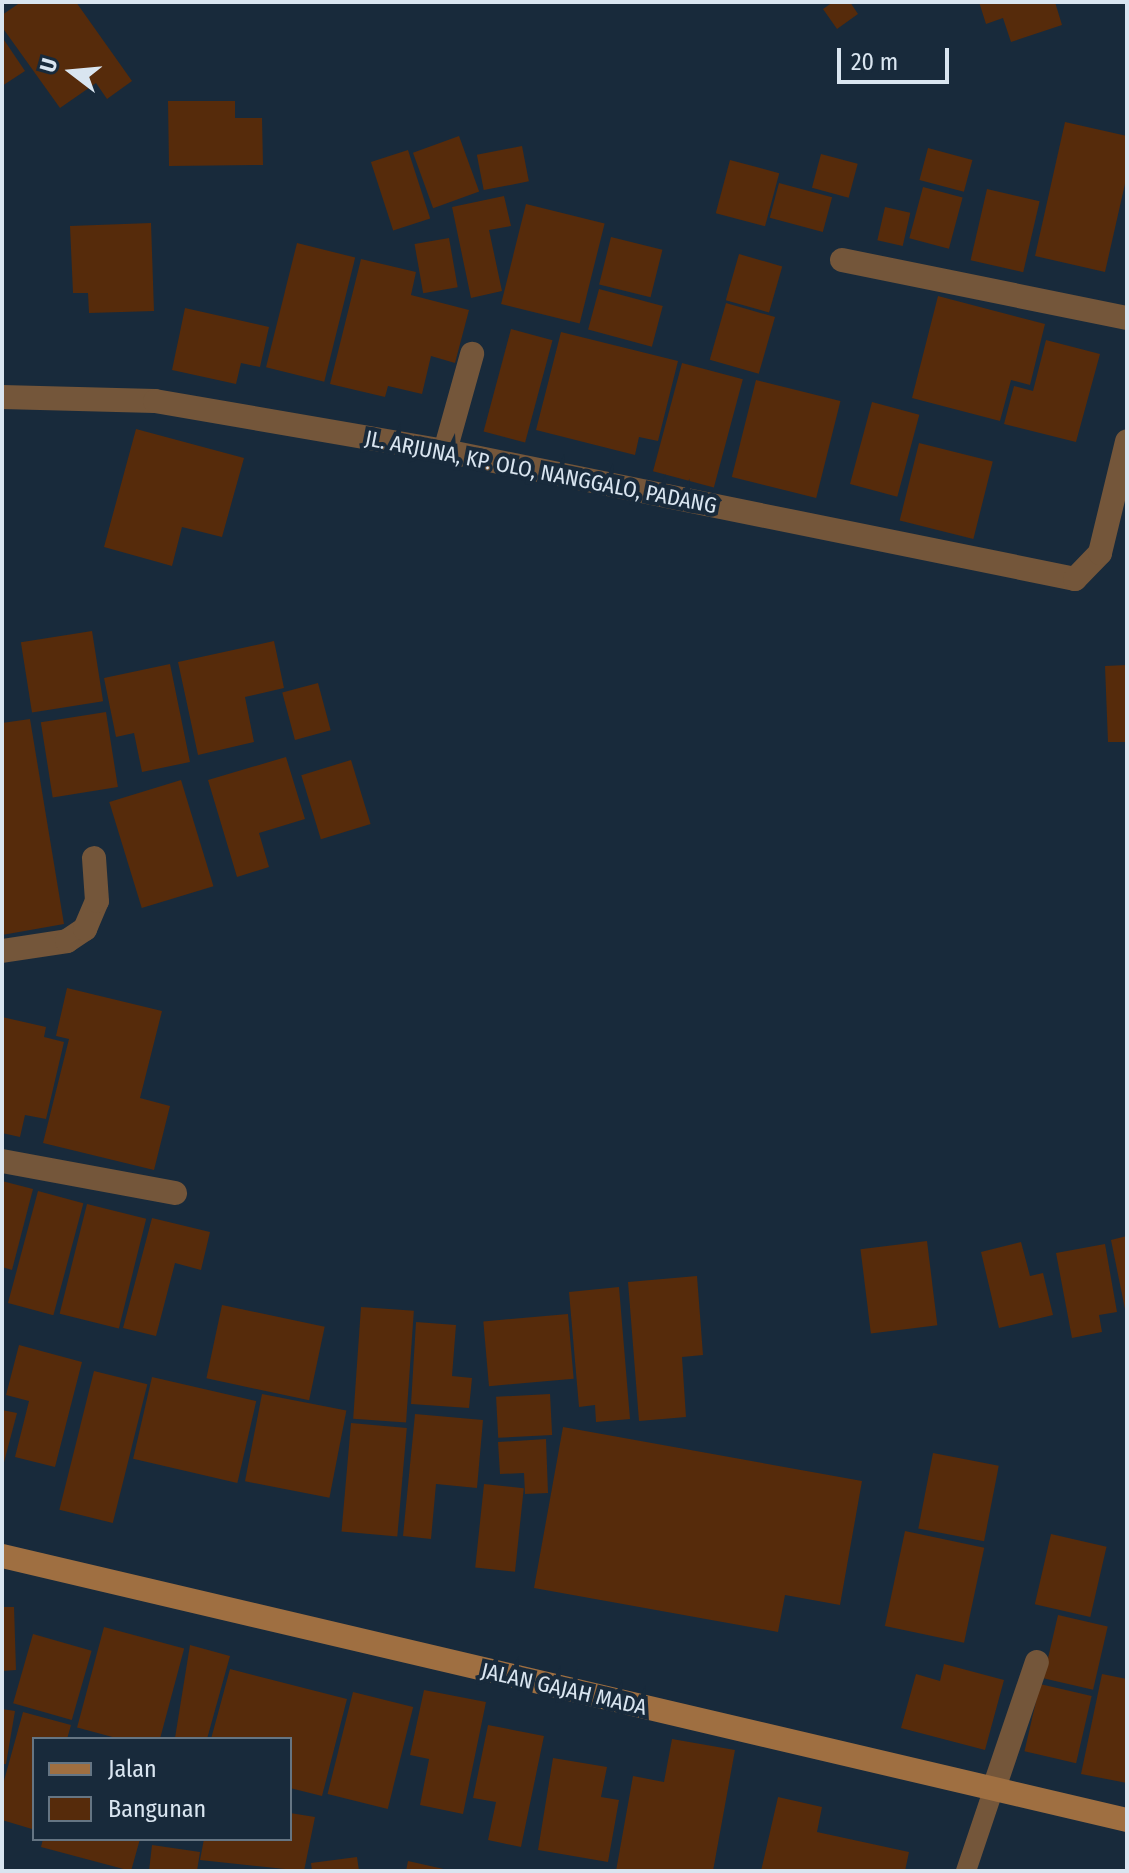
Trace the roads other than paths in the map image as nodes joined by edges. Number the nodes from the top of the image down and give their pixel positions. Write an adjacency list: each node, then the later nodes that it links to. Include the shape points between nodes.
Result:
1 (842, 260): 2 (street)
2 (1127, 318)
3 (472, 354): 6 (street)
4 (2, 397): 6 (street, JL. ARJUNA, KP. OLO, NANGGALO, PADANG, via 155,401)
5 (1127, 441): 6 (street, JL. ARJUNA, KP. OLO, NANGGALO, PADANG, via 1100,553 1075,579)
6 (445, 451)
7 (94, 858): 8 (street, via 97,901 85,929 67,941)
8 (2, 951)
9 (2, 1161): 10 (street)
10 (175, 1193)
11 (2, 1556): 13 (main road, JALAN GAJAH MADA)
12 (1037, 1662): 13 (street)
13 (994, 1788): 14 (main road, JALAN GAJAH MADA); 15 (lane)
14 (1127, 1820)
15 (966, 1871)

